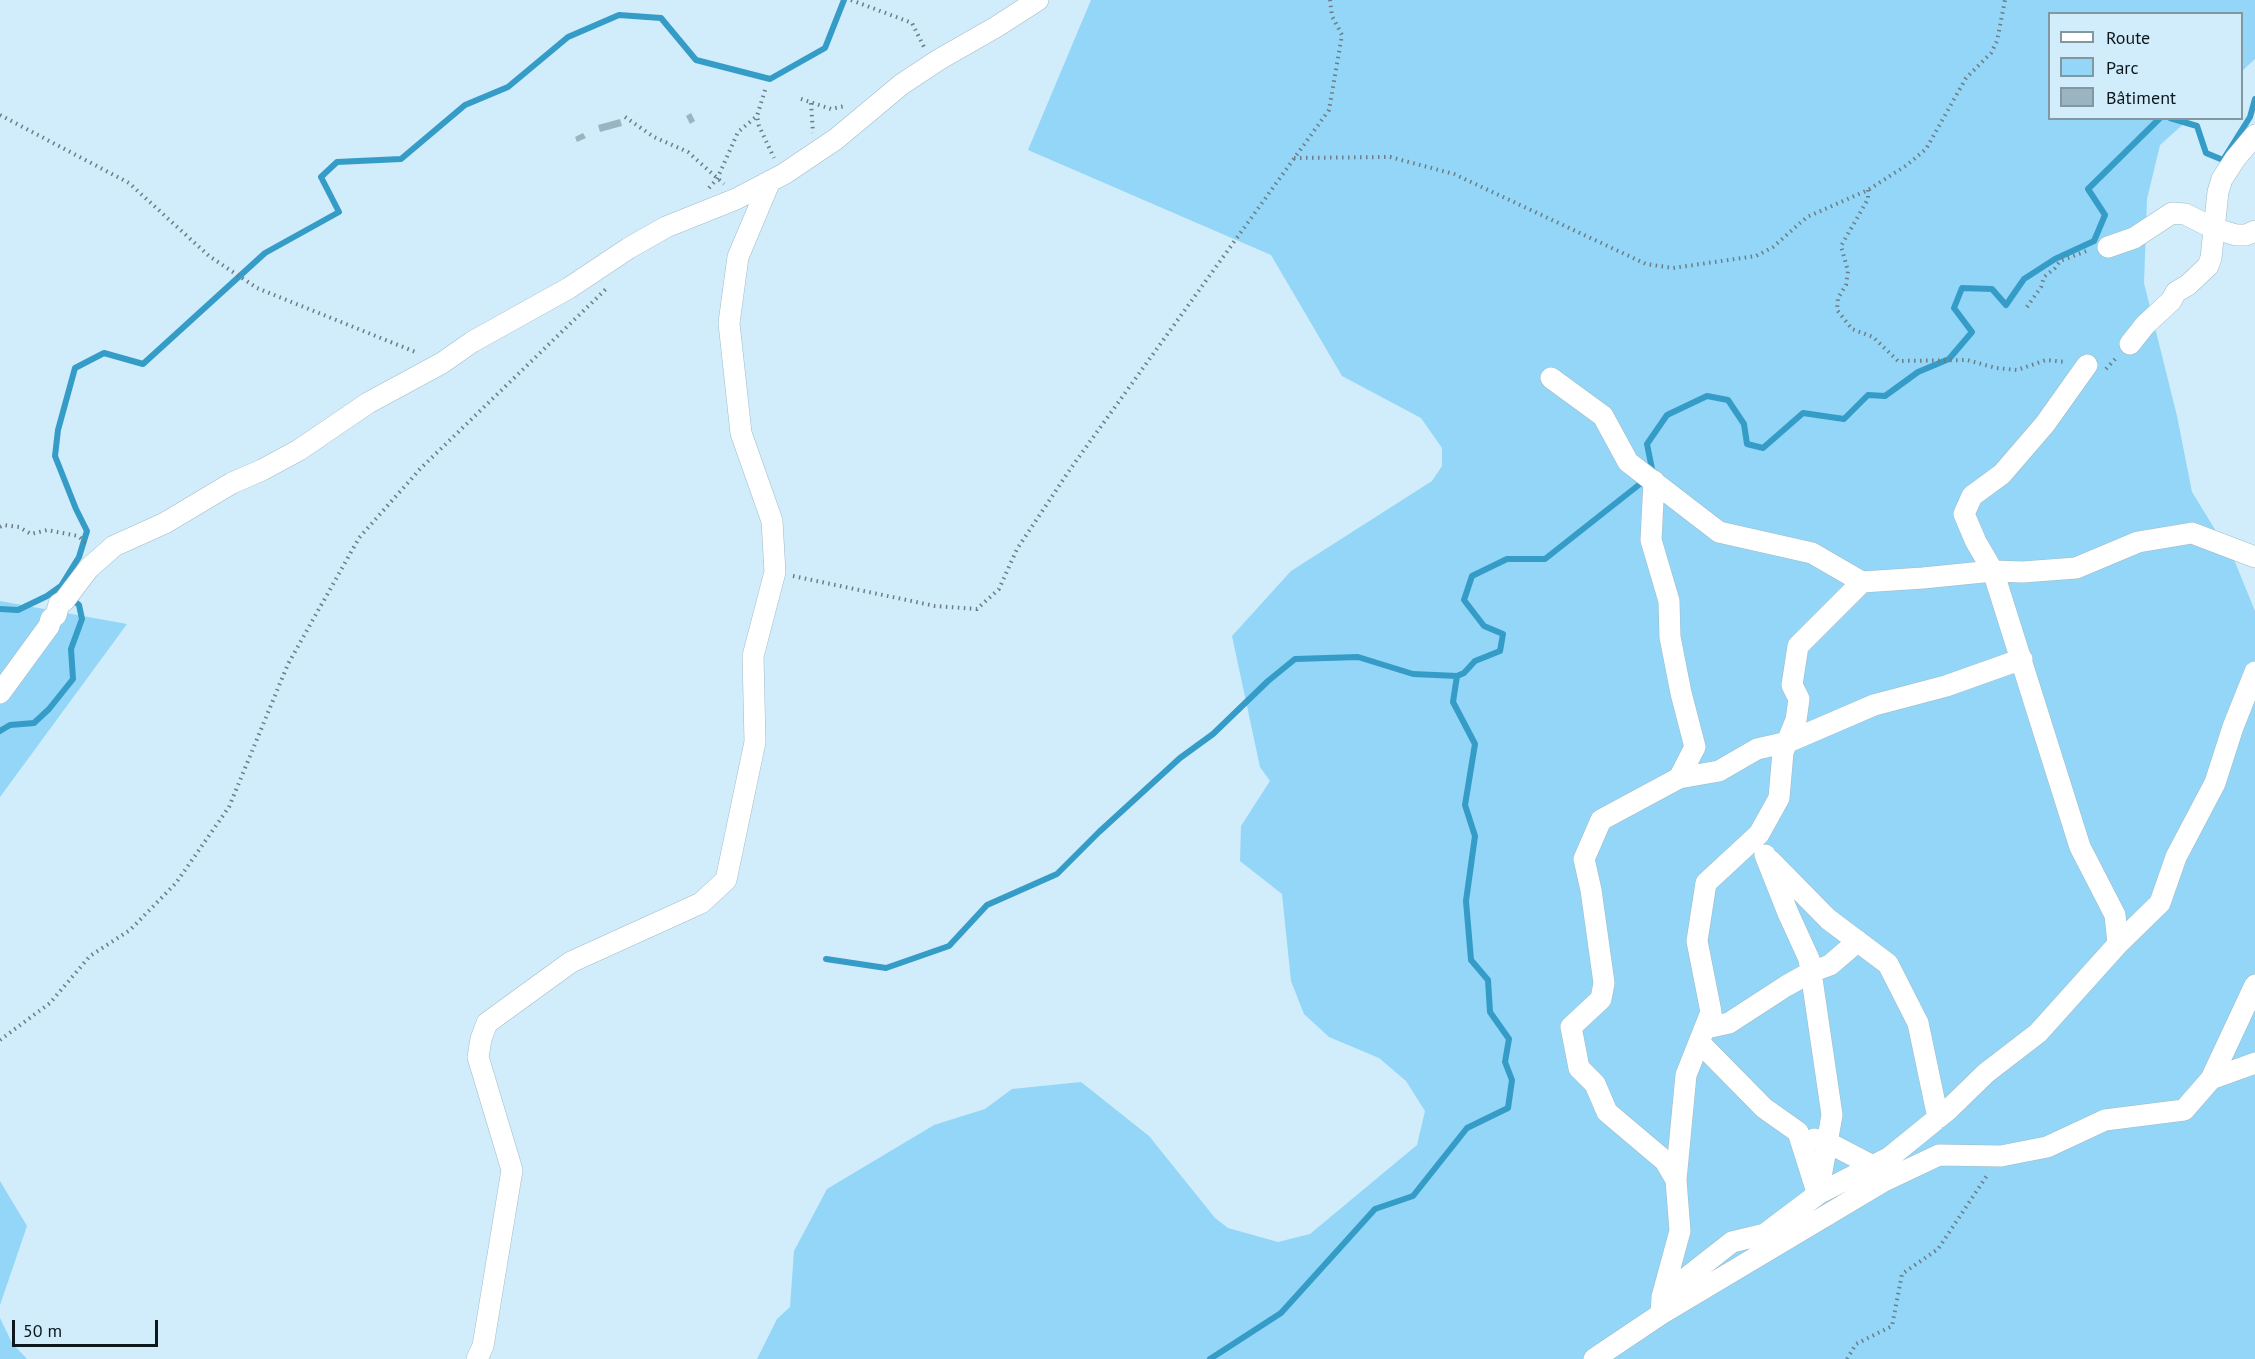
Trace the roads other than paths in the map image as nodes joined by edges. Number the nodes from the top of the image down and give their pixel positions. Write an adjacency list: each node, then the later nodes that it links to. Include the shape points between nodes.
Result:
1 (1038, 0): 3 (street, via 902,84 829,144)
2 (2255, 135): 4 (street, via 2222,179)
3 (777, 177): 16 (street, via 629,248 569,288 368,403 299,450 121,543 89,568 59,604 56,615); 34 (street, via 738,257 729,323 741,433 772,521 775,572 753,656 755,742 726,880 701,903 571,962 488,1023 478,1056 512,1170 483,1346)
4 (2214, 228): 5 (street, via 2236,235); 6 (street, via 2185,214 2172,213 2134,238); 7 (street, via 2208,266 2176,292)
5 (2255, 231)
6 (2108, 247)
7 (2130, 344)
8 (2087, 365): 12 (street, via 2045,424 2002,474 1972,496 1964,514)
9 (1551, 378): 10 (street, via 1603,416 1628,462)
10 (1654, 481): 13 (street, via 1719,532 1812,553); 18 (street, via 1651,540 1669,601 1670,637 1695,747)
11 (2255, 557): 12 (street, via 2192,533 2138,542 2076,568)
12 (1993, 571): 13 (street); 14 (street)
13 (1862, 582): 17 (street, via 1798,646 1792,685 1799,699 1797,720)
14 (2022, 659): 17 (street, via 1946,686 1874,705); 21 (street, via 2080,847 2115,915)
15 (2255, 672): 21 (street, via 2216,783 2176,857 2160,903)
16 (0, 693)
17 (1788, 742): 18 (street, via 1757,749 1719,771); 19 (street, via 1783,752 1779,798 1759,834)
18 (1679, 778): 31 (street, via 1601,820 1592,840 1584,859 1604,982 1601,999 1571,1027 1579,1068 1595,1084 1607,1112 1665,1161)
19 (1759, 848): 20 (street, via 1828,919); 22 (street, via 1809,959); 24 (street, via 1706,883 1697,942 1711,1012)
20 (1858, 941): 22 (street, via 1830,965); 27 (street, via 1888,964 1918,1023)
21 (2118, 944): 27 (street, via 2038,1033 1986,1073)
22 (1811, 972): 24 (street, via 1729,1023 1711,1027); 29 (street, via 1832,1115)
23 (2255, 985): 26 (street)
24 (1702, 1034): 28 (street, via 1764,1108); 31 (street, via 1686,1075)
25 (2255, 1063): 26 (street)
26 (2211, 1079): 33 (street, via 2184,1110 2105,1120 2047,1147 2001,1156 1939,1155 1884,1181)
27 (1938, 1118): 30 (street)
28 (1799, 1136): 29 (street); 32 (street)
29 (1827, 1142): 30 (street); 32 (street)
30 (1873, 1166): 32 (street)
31 (1676, 1180): 33 (street, via 1680,1232)
32 (1818, 1194): 33 (street, via 1765,1234 1732,1242)
33 (1662, 1306): 35 (street)
34 (477, 1359)
35 (1594, 1359)

